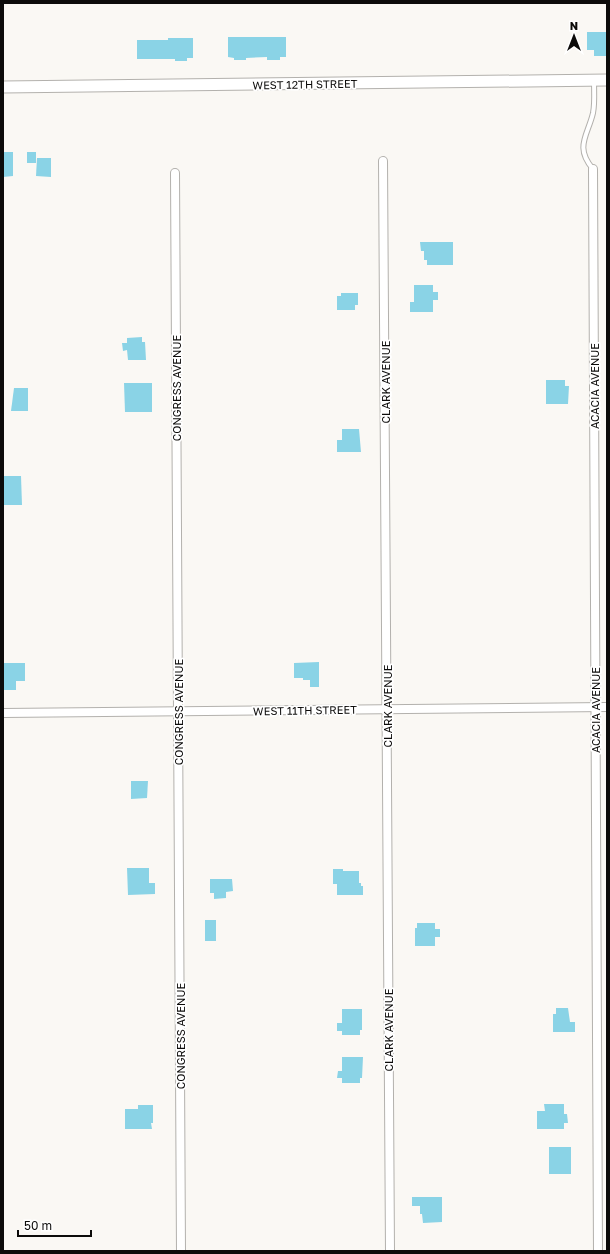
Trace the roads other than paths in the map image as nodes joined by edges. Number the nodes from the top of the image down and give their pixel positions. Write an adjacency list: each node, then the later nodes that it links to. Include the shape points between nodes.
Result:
1 (594, 80): 2 (street, WEST 12TH STREET); 3 (street, WEST 12TH STREET); 5 (lane, via 594,104 583,148 586,161)
2 (607, 80)
3 (3, 87)
4 (383, 161): 9 (street, CLARK AVENUE)
5 (592, 169): 7 (street, ACACIA AVENUE)
6 (175, 173): 10 (street, CONGRESS AVENUE)
7 (595, 707): 8 (street, WEST 11TH STREET); 9 (street, WEST 11TH STREET); 14 (street, ACACIA AVENUE)
8 (607, 707)
9 (387, 710): 10 (street, WEST 11TH STREET); 13 (street, CLARK AVENUE)
10 (178, 712): 11 (street, WEST 11TH STREET); 12 (street, CONGRESS AVENUE)
11 (3, 714)
12 (181, 1251)
13 (390, 1251)
14 (598, 1251)

